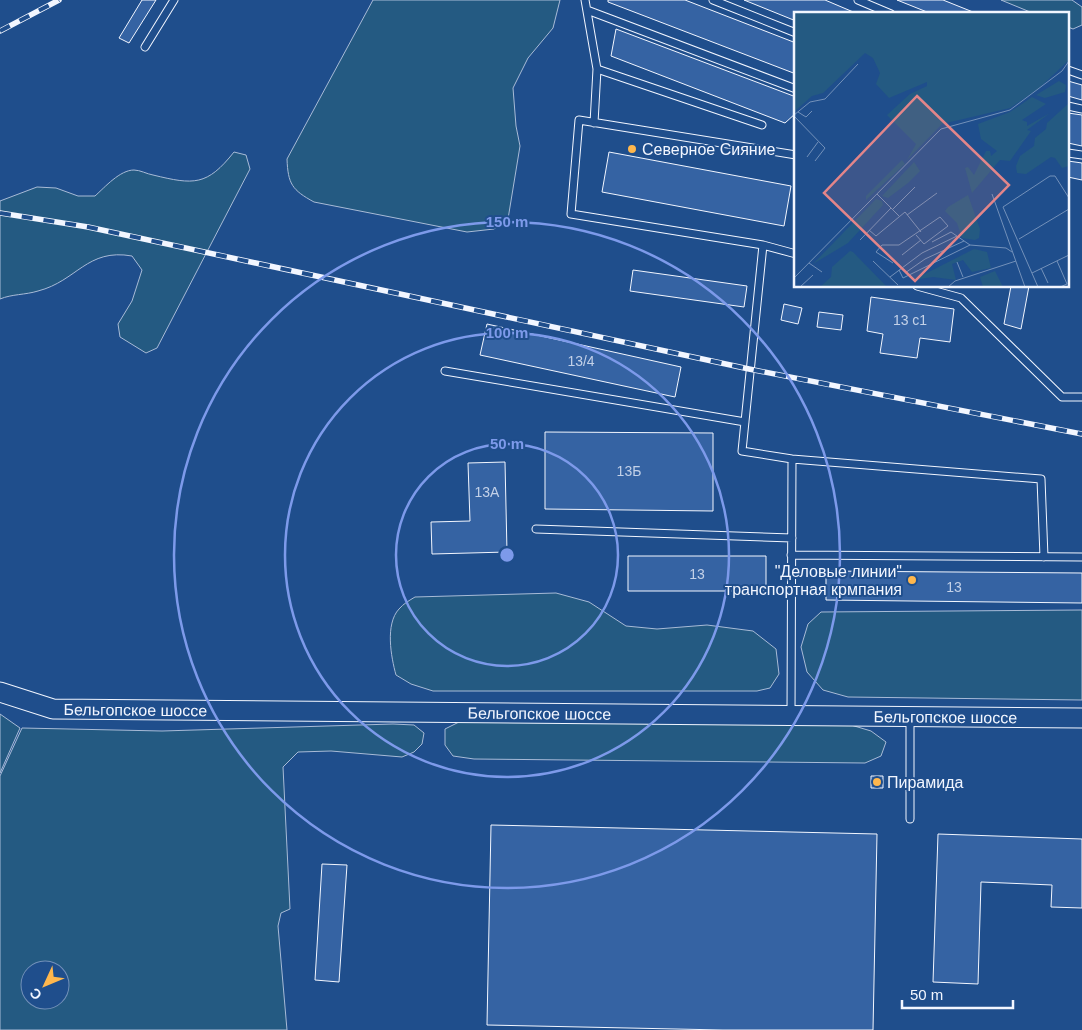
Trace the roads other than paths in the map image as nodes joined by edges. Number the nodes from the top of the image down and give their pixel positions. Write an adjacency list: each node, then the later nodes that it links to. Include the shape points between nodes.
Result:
1 (174, 0): 8 (lane)
2 (585, 0): 5 (lane)
3 (713, 0): 7 (lane)
4 (858, 0): 6 (lane)
5 (587, 10): 9 (lane); 12 (lane)
6 (886, 12)
7 (794, 32)
8 (146, 48)
9 (597, 68): 13 (lane); 14 (lane)
10 (1070, 71): 11 (lane)
11 (1082, 75)
12 (794, 88)
13 (594, 123): 15 (lane); 16 (lane, via 579,120 571,214)
14 (762, 125)
15 (794, 155)
16 (763, 245): 17 (lane); 21 (lane)
17 (794, 253)
18 (924, 288): 20 (lane, via 961,298 1062,397)
19 (445, 371): 21 (lane)
20 (1082, 397)
21 (745, 422): 22 (lane, via 742,451)
22 (792, 460): 24 (lane); 26 (lane, via 1041,479)
23 (536, 529): 24 (lane)
24 (792, 538): 25 (lane)
25 (791, 555): 26 (lane); 29 (lane)
26 (1044, 557): 27 (lane)
27 (1082, 557)
28 (0, 692): 29 (street, Бельгопское шоссе, via 53,710)
29 (791, 715): 30 (street, Бельгопское шоссе)
30 (910, 716): 31 (street, Бельгопское шоссе); 32 (lane)
31 (1082, 718)
32 (910, 819)

